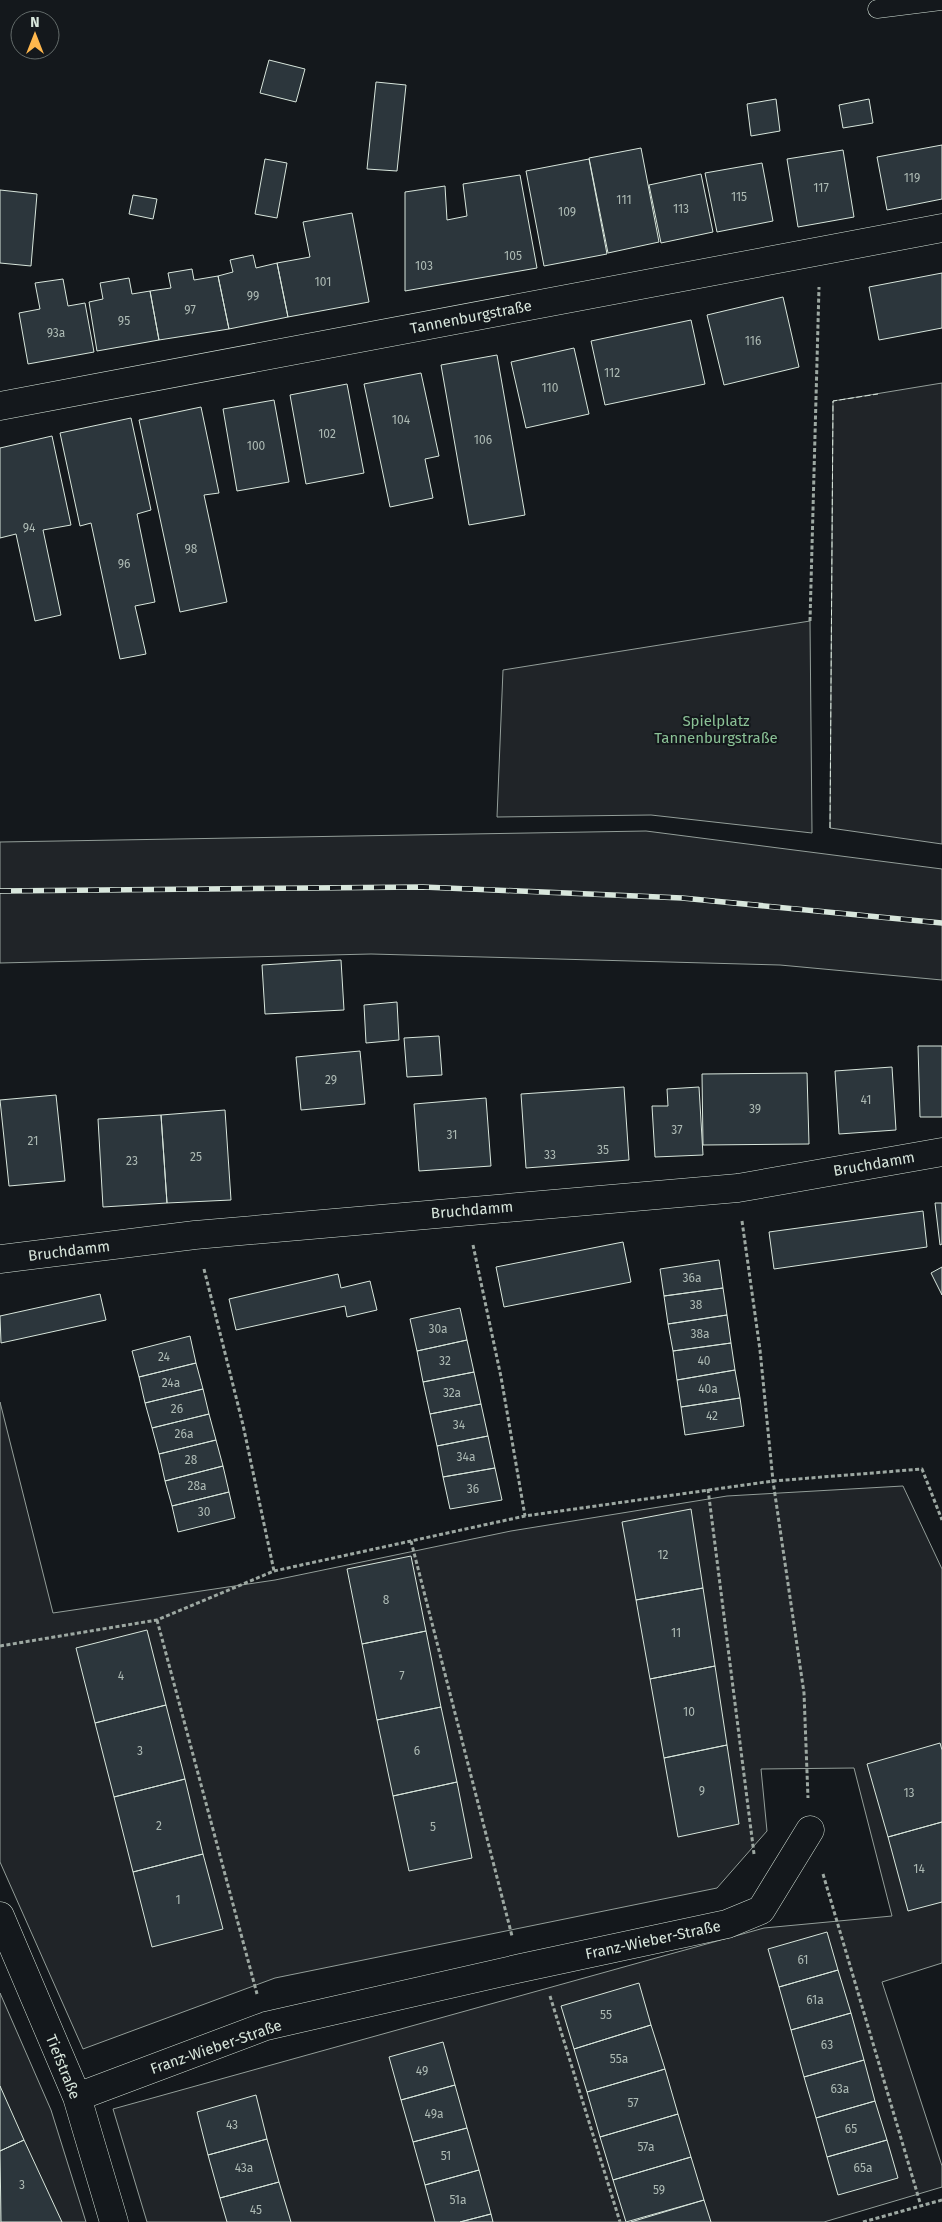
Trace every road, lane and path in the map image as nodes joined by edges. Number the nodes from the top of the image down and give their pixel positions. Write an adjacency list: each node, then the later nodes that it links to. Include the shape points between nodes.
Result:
1 (942, 1): 2 (lane)
2 (877, 10)
3 (942, 228): 4 (street, Tannenburgstraße)
4 (820, 251): 5 (street, Tannenburgstraße); 6 (path)
5 (0, 406)
6 (810, 621)
7 (942, 1152): 8 (street, Bruchdamm)
8 (738, 1188): 9 (street, Bruchdamm); 12 (path)
9 (466, 1210): 10 (street, Bruchdamm); 14 (path, via 502,1377)
10 (195, 1235): 11 (street, Bruchdamm); 17 (path, via 243,1425)
11 (0, 1259)
12 (774, 1481): 13 (path); 15 (path, via 922,1469); 20 (path, via 804,1693)
13 (708, 1489): 14 (path); 21 (path)
14 (525, 1516): 16 (path)
15 (942, 1520)
16 (412, 1541): 17 (path); 23 (path)
17 (274, 1571): 18 (path)
18 (157, 1620): 19 (path); 24 (path)
19 (0, 1646)
20 (810, 1830): 21 (street); 27 (path)
21 (762, 1910): 23 (street, Franz-Wieber-Straße, via 727,1924)
22 (0, 1916): 25 (street, Tiefstraße)
23 (530, 1966): 24 (street, Franz-Wieber-Straße); 29 (path)
24 (266, 2026): 25 (street, Franz-Wieber-Straße)
25 (77, 2097): 28 (street, Tiefstraße)
26 (942, 2200): 27 (path)
27 (921, 2206): 30 (path)
28 (114, 2222)
29 (620, 2222)
30 (864, 2222)

